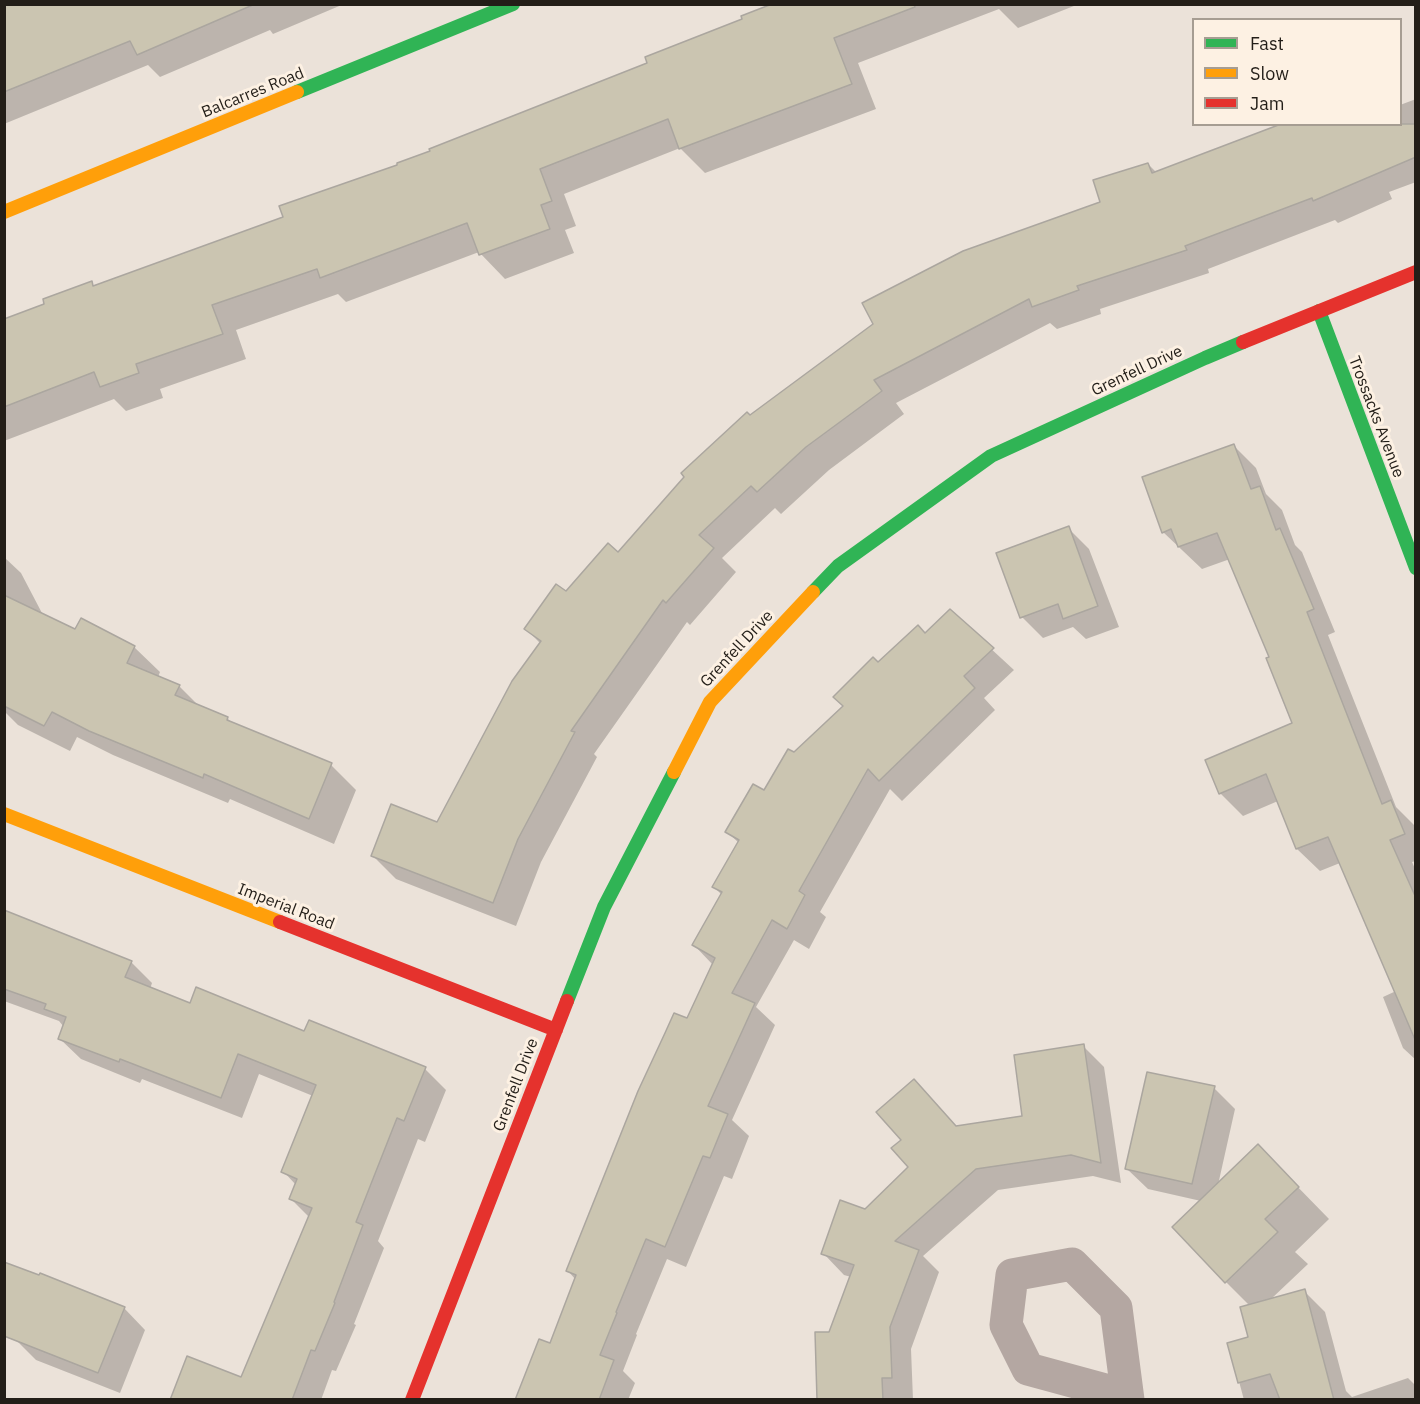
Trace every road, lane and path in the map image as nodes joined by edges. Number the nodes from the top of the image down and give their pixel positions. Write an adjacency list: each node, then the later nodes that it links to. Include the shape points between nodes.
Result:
1 (513, 4): 2 (street, Balcarres Road)
2 (4, 212)
3 (1416, 272): 4 (street, Grenfell Drive)
4 (1319, 311): 5 (street, Trossacks Avenue); 7 (street, Grenfell Drive, via 990,456 838,566 710,702 603,907)
5 (1416, 568)
6 (4, 814): 7 (street, Imperial Road)
7 (556, 1030): 8 (street, Grenfell Drive)
8 (412, 1400)

